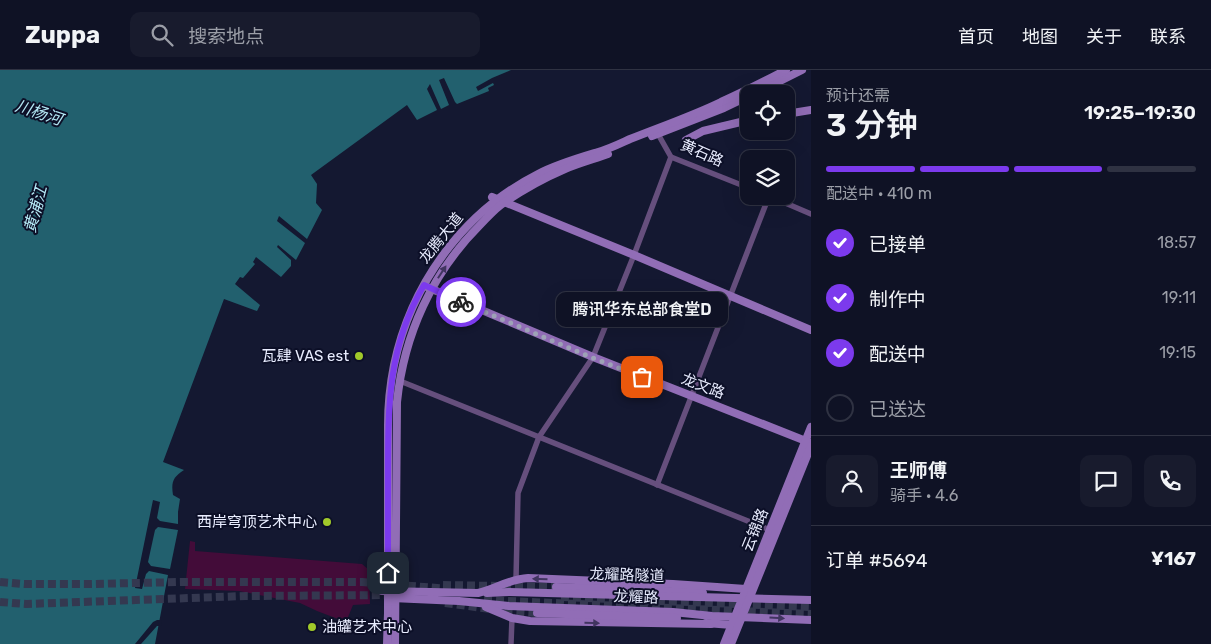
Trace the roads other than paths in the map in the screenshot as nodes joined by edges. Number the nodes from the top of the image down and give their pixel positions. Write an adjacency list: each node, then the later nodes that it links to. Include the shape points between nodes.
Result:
1 (786, 70): 8 (main road, 龙腾大道)
2 (802, 70): 3 (main road)
3 (772, 85)
4 (740, 100): 8 (main road, 龙腾大道)
5 (811, 110): 6 (main road)
6 (795, 113)
7 (740, 122): 9 (main road, via 703,131)
8 (656, 132): 10 (street, 黄石路); 12 (main road, 龙腾大道)
9 (686, 140)
10 (671, 157): 11 (street, 黄石路); 16 (street)
11 (740, 184)
12 (498, 200): 16 (main road); 17 (main road, 龙腾大道, via 492,212 441,272)
13 (765, 205): 18 (street)
14 (790, 205): 15 (street)
15 (811, 214)
16 (634, 255): 18 (main road); 20 (street)
17 (425, 285): 20 (main road, 龙文路); 21 (main road, 龙腾大道); 34 (main road, 龙腾大道, via 400,342 390,389)
18 (730, 296): 19 (main road); 22 (street)
19 (811, 330)
20 (593, 358): 22 (main road, 龙文路); 24 (street)
21 (400, 381): 24 (street); 34 (main road, 龙腾大道)
22 (692, 396): 25 (main road, 龙文路); 26 (street)
23 (811, 427): 25 (main road, 云锦路)
24 (539, 437): 26 (street); 28 (street, via 518,493)
25 (809, 443): 27 (main road, 云锦路); 36 (main road, 云锦路)
26 (657, 484): 27 (street)
27 (770, 530): 31 (main road, 云锦路)
28 (516, 579): 30 (main road, 龙耀路, one-way to 28); 33 (main road, 龙耀路)
29 (556, 586): 32 (main road, 龙耀路隧道)
30 (729, 588): 31 (main road, 龙耀路); 32 (main road, 龙耀路隧道)
31 (746, 589): 36 (main road, 云锦路)
32 (696, 592): 35 (main road, 龙耀路隧道)
33 (478, 593): 34 (main road, 龙耀路); 35 (main road, 龙耀路)
34 (390, 594): 38 (main road, 龙耀路); 45 (main road, 龙腾大道); 46 (main road, 龙腾大道)
35 (732, 598): 36 (main road, 龙耀路)
36 (746, 599): 37 (main road, 龙耀路); 40 (main road, 云锦路)
37 (811, 600)
38 (459, 601): 41 (main road, 龙耀路); 42 (main road, 龙耀路, via 673,612)
39 (537, 613): 42 (main road)
40 (739, 617): 42 (main road, 龙耀路); 43 (main road, 龙耀路, one-way to 43); 44 (main road, 云锦路); 49 (main road, 云锦路)
41 (512, 618): 42 (main road, 龙耀路, one-way to 42, via 566,622); 47 (street)
42 (712, 620): 44 (main road)
43 (811, 620)
44 (732, 625): 48 (main road, 云锦路)
45 (387, 644)
46 (395, 644)
47 (511, 644)
48 (724, 644)
49 (731, 644)

